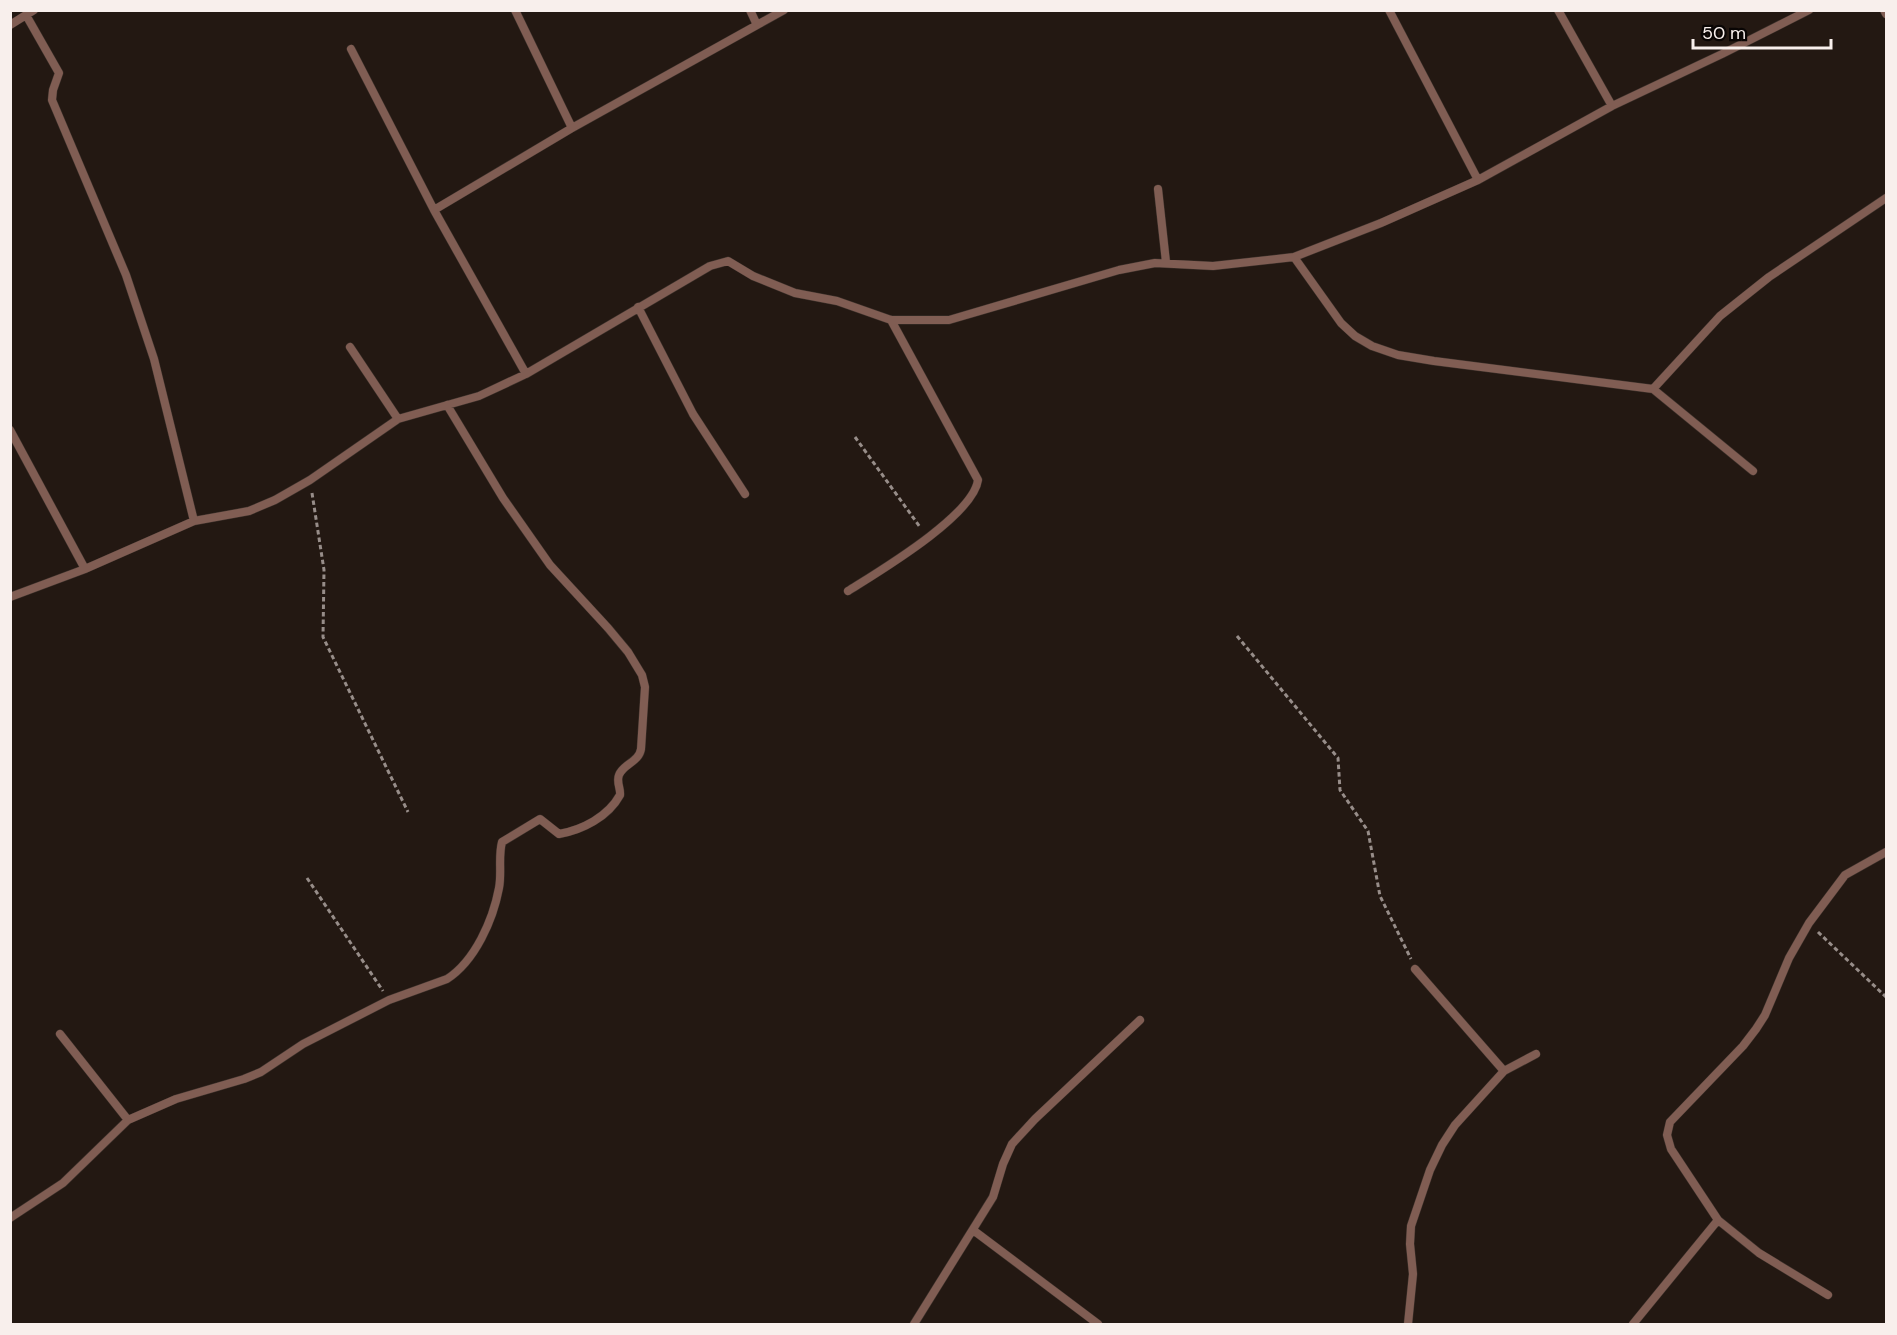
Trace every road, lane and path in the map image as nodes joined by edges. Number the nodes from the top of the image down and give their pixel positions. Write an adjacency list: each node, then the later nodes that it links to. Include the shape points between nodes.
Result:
1 (34, 10): 10 (lane)
2 (515, 10): 15 (lane)
3 (750, 10): 12 (lane)
4 (784, 10): 12 (lane)
5 (1389, 10): 16 (lane)
6 (1558, 10): 14 (lane)
7 (1809, 10): 14 (lane)
8 (1884, 10): 9 (lane)
9 (1887, 14)
10 (26, 15): 11 (lane); 34 (lane, via 58,73 52,100 126,275 154,359)
11 (10, 25)
12 (758, 25): 15 (lane)
13 (351, 49): 19 (lane)
14 (1612, 106): 16 (lane)
15 (572, 128): 19 (lane)
16 (1478, 180): 20 (lane)
17 (1158, 189): 21 (lane)
18 (1887, 198): 26 (lane, via 1769,277 1720,316)
19 (434, 210): 25 (lane)
20 (1294, 257): 21 (lane, via 1214,266); 26 (lane, via 1341,323 1372,346 1434,362)
21 (1166, 262): 23 (lane, via 1119,270 949,320)
22 (638, 307): 23 (lane, via 710,266 728,261 795,293 837,301); 25 (lane); 33 (lane, via 693,414)
23 (891, 321): 35 (lane, via 978,480 970,498)
24 (350, 347): 28 (lane)
25 (526, 374): 27 (lane)
26 (1653, 389): 31 (lane)
27 (447, 405): 28 (lane); 46 (lane, via 503,498 550,564 628,652 642,675 645,687 641,749 638,757 620,773 620,795 590,824 560,835 540,819 505,839 500,847 499,888 490,918 469,957 447,979)
28 (398, 419): 32 (lane)
29 (10, 430): 36 (lane)
30 (855, 437): 35 (path)
31 (1753, 471)
32 (310, 480): 34 (lane, via 249,511); 40 (path, via 324,570 322,637)
33 (745, 494)
34 (194, 521): 36 (lane)
35 (928, 538): 37 (lane)
36 (85, 570): 38 (lane)
37 (848, 591)
38 (10, 597)
39 (1236, 636): 44 (path, via 1338,758 1340,790 1368,831 1380,897)
40 (408, 812)
41 (1887, 852): 43 (lane, via 1845,875)
42 (307, 878): 46 (path)
43 (1809, 923): 45 (path); 53 (lane, via 1760,1022 1743,1046 1670,1122 1667,1131 1671,1149)
44 (1415, 969): 50 (lane)
45 (1887, 997)
46 (389, 1000): 51 (lane, via 303,1044 261,1072 176,1099)
47 (1140, 1020): 54 (lane, via 1012,1144 993,1197)
48 (60, 1034): 51 (lane)
49 (1536, 1054): 50 (lane)
50 (1504, 1071): 58 (lane, via 1455,1125 1430,1170 1411,1226 1413,1274)
51 (128, 1120): 52 (lane, via 63,1183)
52 (10, 1218)
53 (1718, 1220): 55 (lane, via 1758,1253); 59 (lane)
54 (973, 1230): 56 (lane); 57 (lane)
55 (1828, 1295)
56 (914, 1324)
57 (1098, 1324)
58 (1408, 1324)
59 (1633, 1324)

